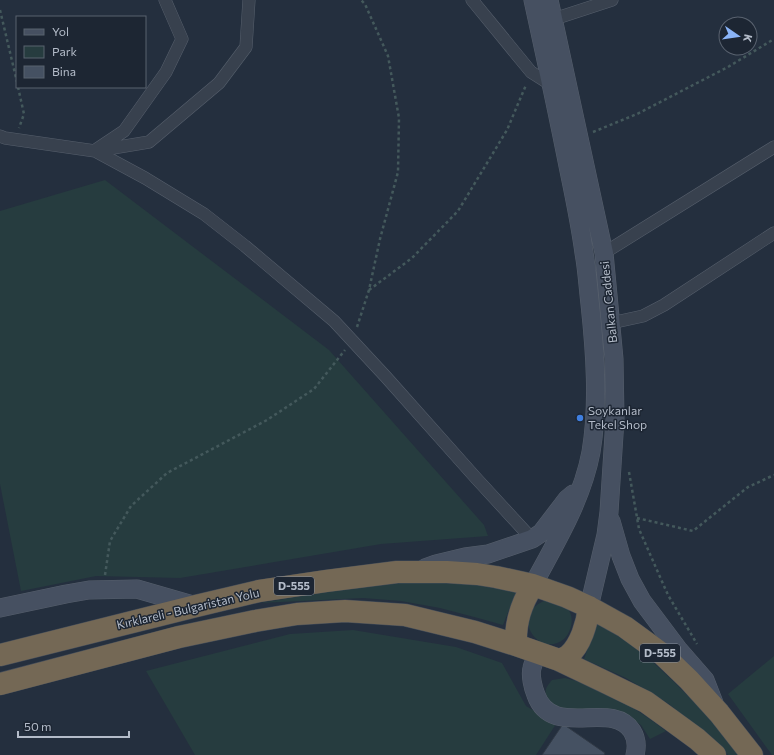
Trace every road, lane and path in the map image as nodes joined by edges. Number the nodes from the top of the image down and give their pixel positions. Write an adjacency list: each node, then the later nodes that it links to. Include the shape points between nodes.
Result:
1 (165, 0): 19 (street, via 182,39 166,72 124,131)
2 (249, 0): 19 (street, via 246,47 219,83 149,142)
3 (361, 0): 22 (path, via 388,56 399,118 398,172)
4 (472, 0): 11 (street)
5 (533, 0): 13 (main road, Balkan Caddesi)
6 (550, 0): 9 (main road, Balkan Caddesi)
7 (612, 0): 9 (street)
8 (0, 10): 12 (path)
9 (554, 19): 16 (main road, Balkan Caddesi)
10 (774, 39): 16 (path, via 728,67 637,114)
11 (531, 72): 13 (street); 22 (path, via 507,130 458,211 412,258)
12 (16, 78)
13 (553, 86): 27 (main road, Balkan Caddesi, via 583,246 594,347 594,424)
14 (18, 88): 17 (path, via 24,114)
15 (0, 136): 17 (street)
16 (579, 138): 21 (main road, Balkan Caddesi)
17 (15, 139): 19 (street)
18 (774, 147): 21 (street)
19 (95, 151): 24 (street, via 204,214 334,321)
20 (774, 233): 23 (street, via 664,305 643,316)
21 (604, 253): 23 (main road, Balkan Caddesi)
22 (369, 290): 24 (path)
23 (611, 323): 28 (main road, Balkan Caddesi, via 615,420)
24 (353, 341): 30 (street); 33 (path, via 314,389 267,420 167,473 131,506 110,541)
25 (628, 466): 29 (path)
26 (774, 475): 29 (path, via 748,487 693,530)
27 (581, 487): 30 (main road, via 541,533); 32 (main road, Balkan Caddesi, via 575,505)
28 (609, 512): 35 (main road, Balkan Caddesi, via 606,536); 43 (main road, via 621,556 642,601 705,680)
29 (637, 518): 38 (path, via 639,529 668,595)
30 (532, 539): 31 (main road, via 488,554 436,564)
31 (415, 572): 32 (highway, Kırklareli - Bulgaristan Yolu / D-555, via 477,574); 34 (highway, Kırklareli - Bulgaristan Yolu / D-555, via 390,573 259,591)
32 (533, 585): 35 (highway, Kırklareli - Bulgaristan Yolu / D-555, via 567,596); 37 (highway, via 526,596 517,622)
33 (103, 589): 34 (main road, via 137,588); 36 (main road)
34 (196, 606): 40 (highway, Kırklareli - Bulgaristan Yolu / D-555)
35 (589, 607): 41 (highway, via 577,646 568,656); 43 (highway, D-555, via 625,627 662,654)
36 (0, 608)
37 (516, 645): 39 (highway, Kırklareli - Bulgaristan Yolu / D-555); 42 (highway, Kırklareli - Bulgaristan Yolu / D-555, via 405,615 345,611 297,614 192,634)
38 (698, 645)
39 (538, 654): 41 (highway, Kırklareli - Bulgaristan Yolu / D-555); 44 (main road, via 532,668 533,687 542,707 553,714 566,717 621,720 634,734)
40 (0, 655)
41 (559, 660): 45 (highway, D-555, via 646,702)
42 (0, 684)
43 (719, 713): 46 (highway, D-555)
44 (635, 755)
45 (715, 755)
46 (752, 755)

